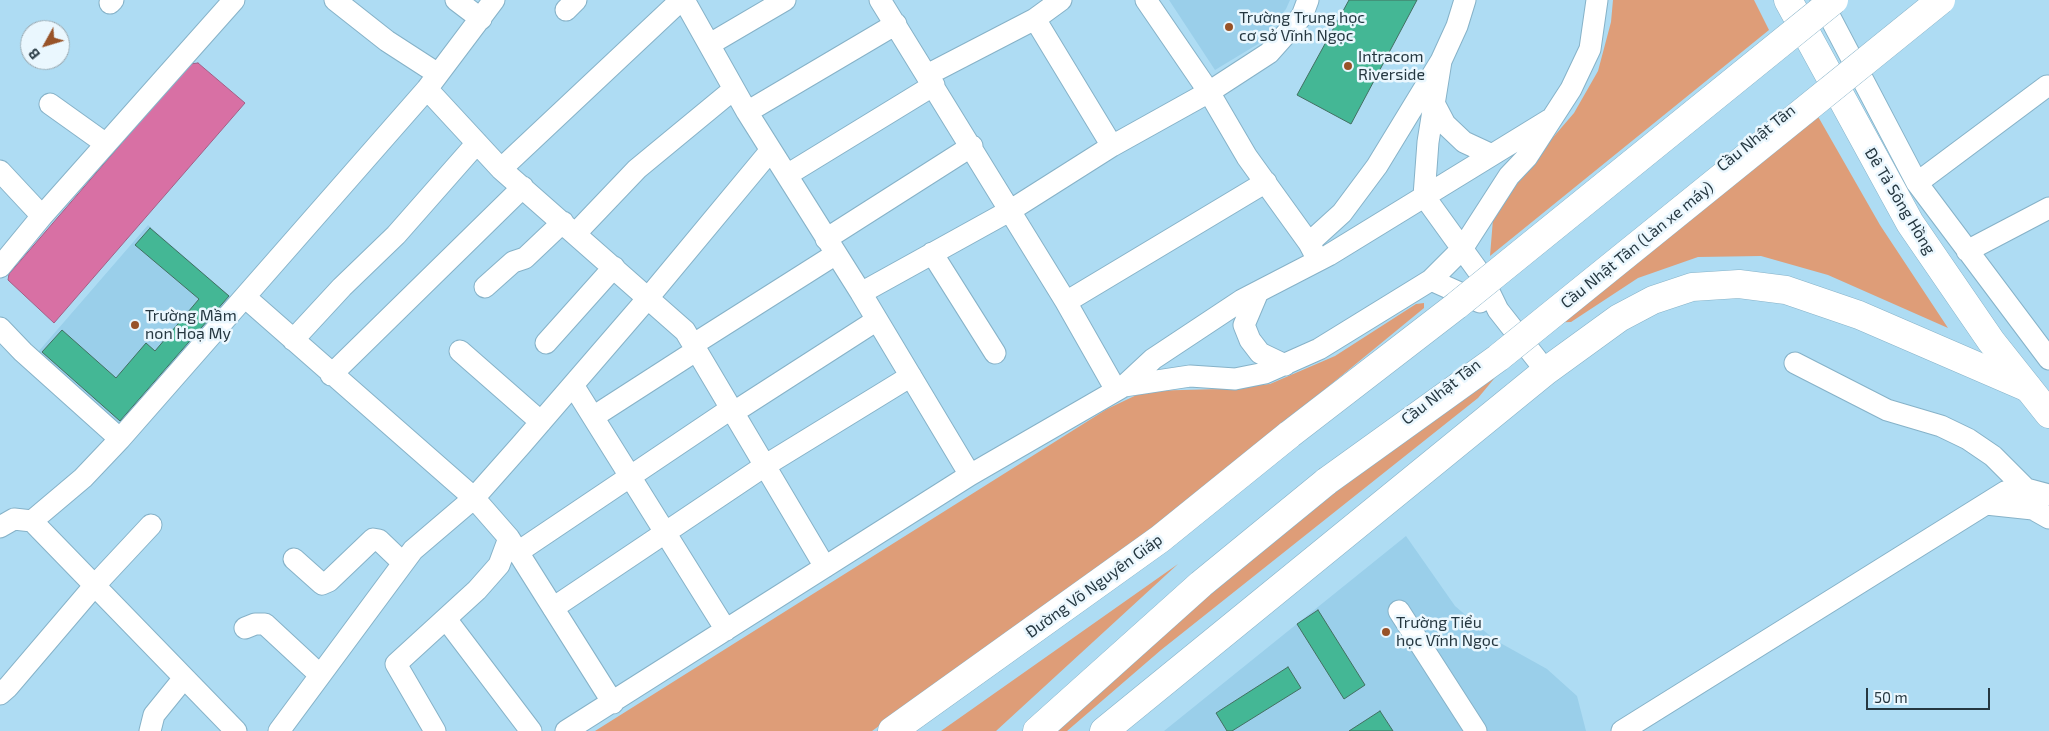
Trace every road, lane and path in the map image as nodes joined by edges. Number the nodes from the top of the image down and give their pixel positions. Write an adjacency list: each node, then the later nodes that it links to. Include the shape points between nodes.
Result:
1 (234, 0): 33 (street)
2 (335, 0): 24 (street)
3 (456, 0): 18 (street)
4 (494, 0): 18 (street)
5 (682, 0): 21 (street); 38 (street)
6 (785, 0): 21 (street)
7 (880, 0): 20 (street)
8 (1061, 0): 19 (street)
9 (1146, 0): 27 (street)
10 (1465, 0): 22 (street)
11 (1597, 0): 31 (street, via 1590,49 1571,89)
12 (1788, 0): 48 (main road, Đê Tả Sông Hồng)
13 (1821, 0): 42 (street); 85 (main road, bridge, via 1451,299)
14 (1834, 0): 85 (main road, bridge, via 1456,306)
15 (1927, 0): 90 (main road, Cầu Nhật Tân, bridge)
16 (1940, 0): 90 (main road, Cầu Nhật Tân (Làn xe máy), bridge, via 1498,358)
17 (1304, 3): 27 (street, via 1298,22 1269,53)
18 (480, 19): 24 (street)
19 (1035, 19): 23 (street); 35 (street)
20 (896, 24): 23 (street); 30 (street)
21 (710, 44): 26 (street)
22 (1441, 61): 28 (street); 53 (street, via 1377,166)
23 (930, 80): 34 (street); 40 (street)
24 (432, 82): 32 (street); 61 (street)
25 (2047, 86): 42 (street)
26 (734, 89): 30 (street); 49 (street)
27 (1209, 92): 35 (street); 41 (street)
28 (1434, 103): 37 (street, via 1445,124 1464,142); 44 (street)
29 (50, 104): 33 (street)
30 (747, 112): 36 (street)
31 (1549, 120): 37 (street); 51 (street)
32 (477, 143): 38 (street); 67 (street, via 396,235)
33 (106, 144): 47 (street)
34 (972, 146): 46 (street); 50 (street)
35 (1112, 146): 46 (street)
36 (771, 150): 40 (street); 62 (street)
37 (1492, 154): 44 (street)
38 (501, 169): 43 (street)
39 (0, 171): 47 (street)
40 (786, 175): 50 (street)
41 (1266, 182): 53 (street); 63 (street)
42 (1917, 183): 48 (street, via 1915,216); 52 (street)
43 (523, 186): 49 (street); 76 (street)
44 (1424, 196): 51 (street); 53 (street)
45 (2049, 208): 52 (street)
46 (1011, 210): 54 (street); 63 (street)
47 (42, 216): 55 (street)
48 (1910, 223): 80 (main road, Đê Tả Sông Hồng, via 1991,341)
49 (569, 228): 56 (street); 58 (street, via 525,258 513,262)
50 (831, 246): 60 (street); 69 (street)
51 (1462, 250): 57 (street); 64 (street, via 1481,275)
52 (1967, 251): 72 (street)
53 (1313, 252): 59 (street)
54 (932, 253): 60 (street); 71 (street)
55 (0, 267)
56 (614, 267): 62 (street); 68 (street)
57 (1431, 280): 64 (street); 74 (street, via 1319,349)
58 (485, 287)
59 (1258, 292): 74 (street, via 1244,325 1260,353); 79 (street, via 1153,359)
60 (861, 293): 65 (street)
61 (245, 297): 67 (street); 86 (street)
62 (648, 298): 69 (street, via 685,331); 78 (street)
63 (1066, 302): 79 (street)
64 (1498, 310): 75 (street)
65 (878, 320): 77 (street); 81 (street)
66 (0, 328): 86 (street)
67 (292, 340): 76 (street)
68 (546, 343)
69 (696, 347): 81 (street); 83 (street)
70 (460, 352): 84 (street)
71 (995, 353)
72 (2049, 359)
73 (1795, 363): 91 (street, via 1887,410 1941,426 1968,439 1993,456)
74 (1285, 364): 79 (street, via 1235,380 1190,376)
75 (1546, 371): 80 (main road, via 1619,318 1653,300 1692,287 1739,284 1786,290 1859,315); 114 (main road)
76 (331, 375): 93 (street, via 398,429)
77 (911, 376): 87 (street); 88 (street)
78 (573, 385): 83 (street); 84 (street)
79 (1120, 388): 88 (street)
80 (2028, 388): 82 (main road, Đê Tả Sông Hồng)
81 (733, 410): 87 (street); 89 (street)
82 (2049, 414)
83 (593, 417): 89 (street)
84 (541, 422): 93 (street)
85 (1290, 434): 121 (main road, Đường Võ Nguyên Giáp, via 1160,539)
86 (120, 439): 96 (street, via 83,478)
87 (766, 465): 99 (street); 103 (street)
88 (970, 475): 103 (street)
89 (630, 477): 99 (street); 100 (street)
90 (1328, 481): 122 (main road, via 1201,584)
91 (2026, 490): 92 (street); 94 (street, via 2005,492)
92 (2049, 495)
93 (474, 498): 100 (street); 102 (street, via 413,550)
94 (1986, 504): 95 (street, via 2033,509); 124 (street)
95 (2049, 518)
96 (32, 521): 98 (street, via 14,519); 104 (street)
97 (151, 525): 104 (street)
98 (0, 527)
99 (665, 533): 105 (street); 109 (street)
100 (513, 545): 105 (street); 107 (street, via 477,590)
101 (294, 559): 102 (street, via 322,584 372,539 379,540)
102 (404, 563): 110 (street)
103 (825, 567): 109 (street)
104 (95, 585): 111 (street); 112 (street)
105 (553, 608): 113 (street)
106 (1399, 611): 123 (street)
107 (446, 619): 118 (street, via 396,664); 119 (street)
108 (245, 628): 110 (street, via 265,624)
109 (726, 630): 113 (street)
110 (320, 675): 117 (street)
111 (184, 678): 115 (street, via 154,715); 116 (street)
112 (0, 694)
113 (613, 703): 120 (street)
114 (1115, 727)
115 (150, 731)
116 (236, 731)
117 (280, 731)
118 (435, 731)
119 (531, 731)
120 (566, 731)
121 (892, 731)
122 (1037, 731)
123 (1476, 731)
124 (1622, 731)

